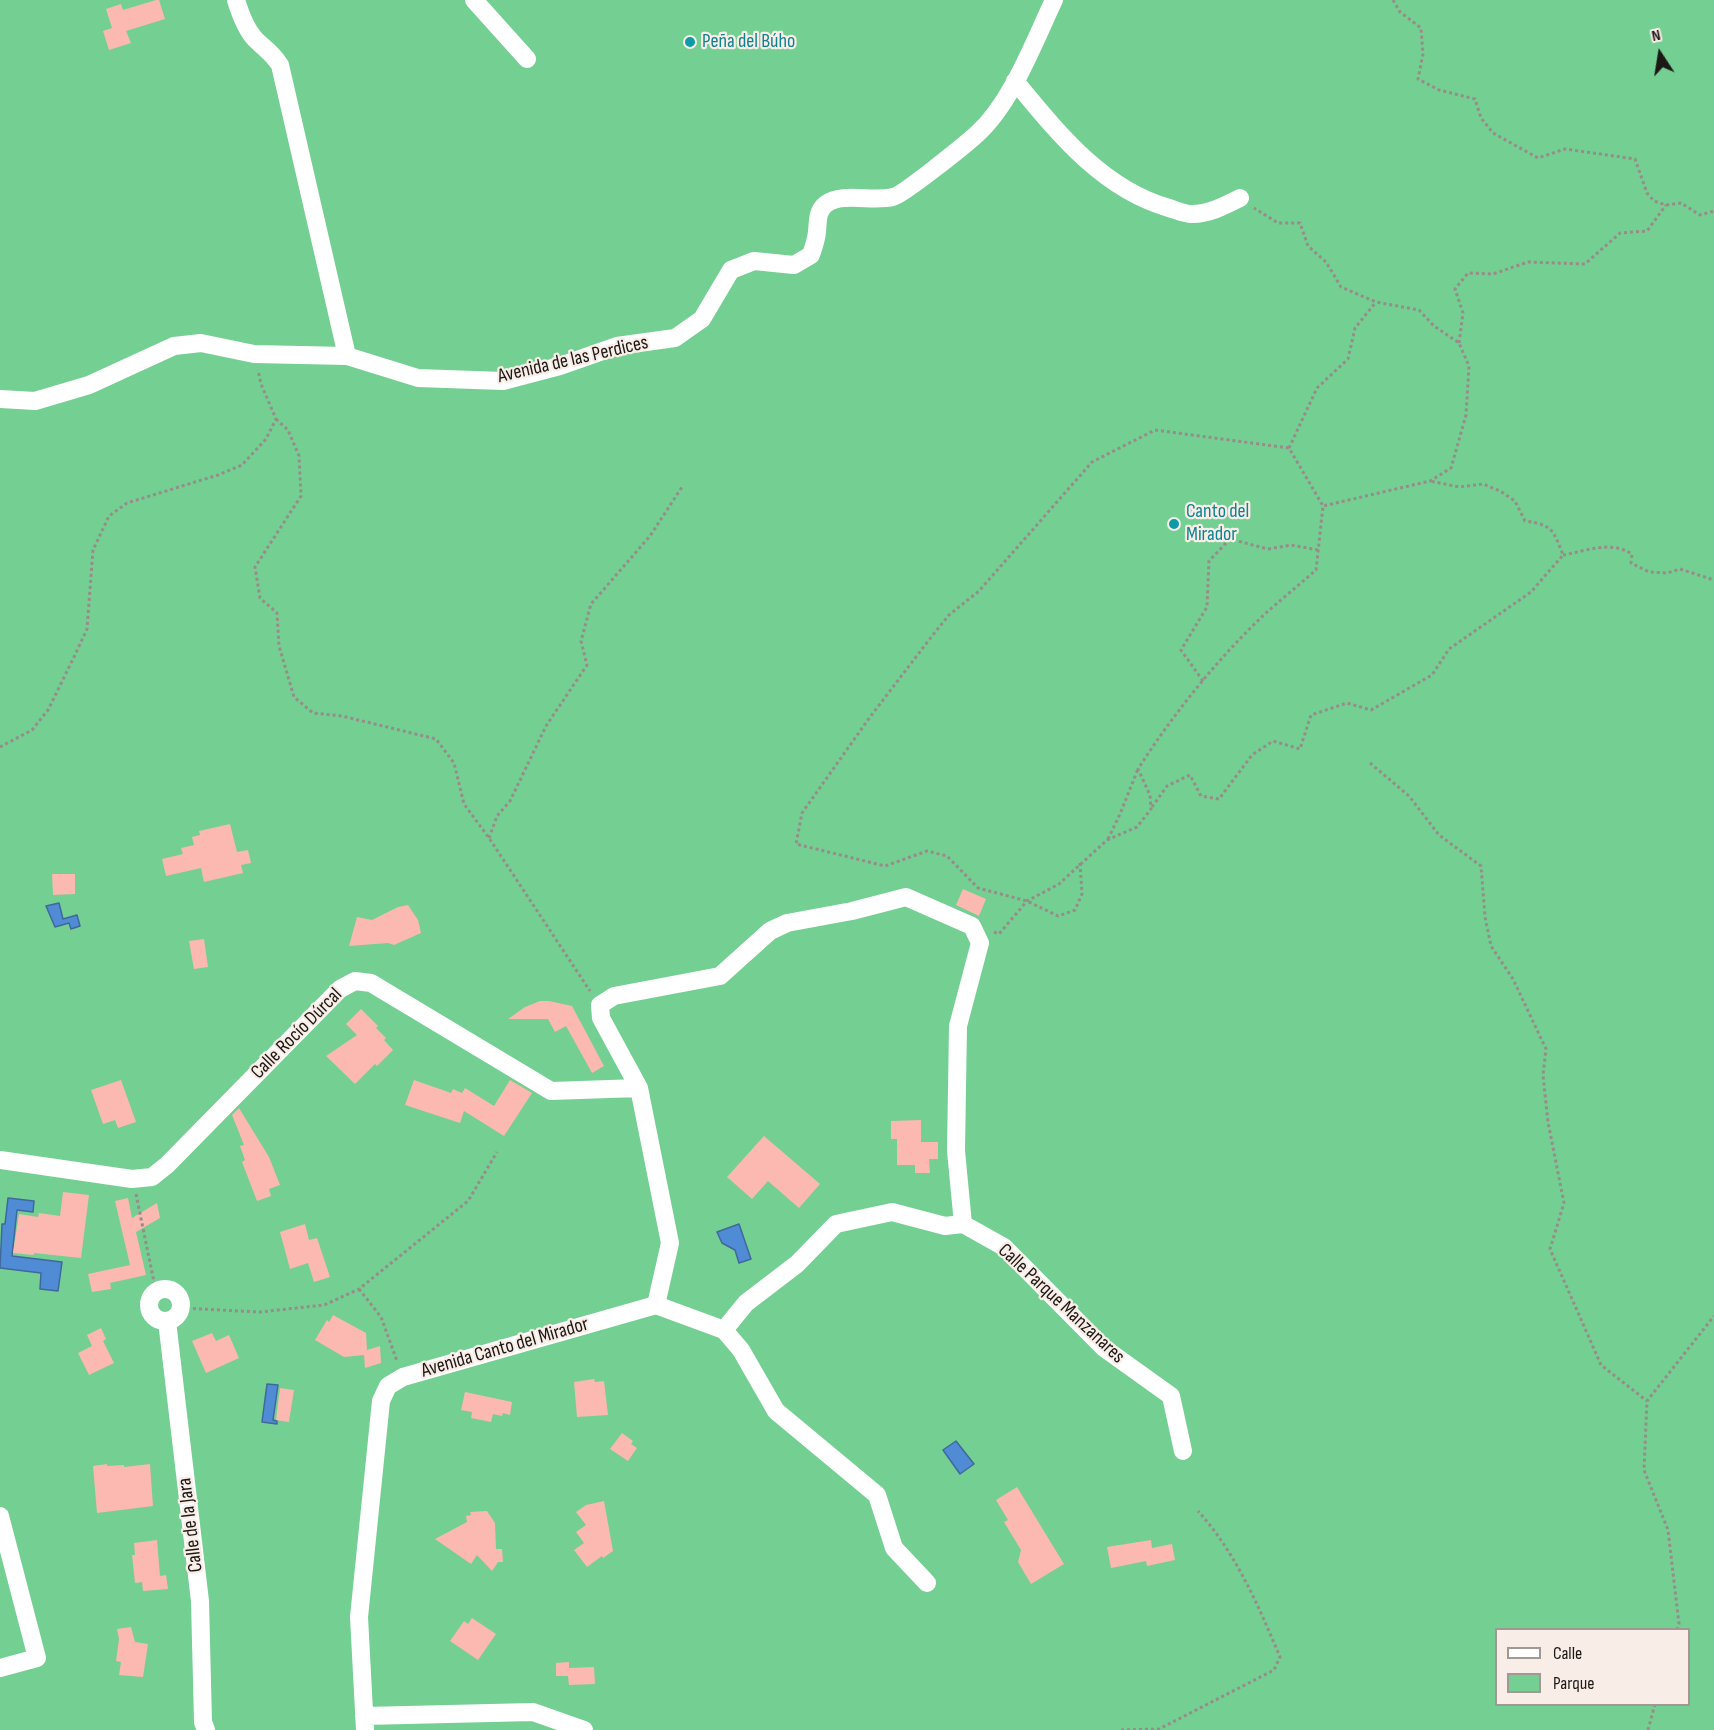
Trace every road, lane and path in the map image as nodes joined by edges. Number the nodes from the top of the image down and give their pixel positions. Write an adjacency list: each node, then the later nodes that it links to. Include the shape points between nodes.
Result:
1 (236, 0): 13 (street, via 254,39 272,52 280,65)
2 (474, 0): 5 (street)
3 (1054, 0): 6 (street, Avenida de las Perdices)
4 (1393, 0): 8 (path, via 1400,12 1421,28 1423,54 1418,79 1439,90 1475,99 1480,118 1493,133 1538,158 1565,149 1635,159 1647,193 1654,201)
5 (527, 59)
6 (1015, 81): 7 (street, via 1065,141 1100,174 1152,203 1190,214 1211,212); 13 (street, Avenida de las Perdices, via 978,134 896,197 841,197 825,204 817,218 817,237 811,255 794,265 754,261 731,270 702,319 675,338 616,345 560,366 503,381 418,378)
7 (1239, 198): 10 (path, via 1278,223 1300,224 1308,246 1326,262 1341,287)
8 (1666, 205): 9 (path, via 1681,202 1701,215); 11 (path, via 1647,231 1620,233 1585,264 1528,262 1493,274 1468,273 1455,289 1463,313)
9 (1714, 211)
10 (1376, 302): 11 (path, via 1419,310); 16 (path, via 1355,328 1348,359 1317,388)
11 (1459, 343): 17 (path, via 1469,366 1466,415 1451,468)
12 (254, 354): 13 (street, Avenida de las Perdices); 14 (street, Avenida de las Perdices, via 201,343 174,346 89,386 35,401); 15 (path)
13 (347, 356)
14 (0, 399)
15 (276, 419): 24 (path, via 266,439 242,465 127,503 109,516 93,550 87,629 74,657 48,710 32,730); 28 (path, via 288,430 299,456 301,496 255,567 260,598 277,613 279,646 294,697 313,713 342,716 436,739 454,763 464,804)
16 (1289, 448): 19 (path); 31 (path, via 1155,430 1092,462 979,591 949,615 802,813 796,844 885,866 927,851 947,856 978,888)
17 (1430, 481): 19 (path); 21 (path, via 1459,487 1483,484 1500,491 1515,501 1525,521 1554,531)
18 (682, 487): 28 (path, via 650,536 591,604 581,641 587,665 546,726)
19 (1323, 506): 20 (path)
20 (1318, 550): 23 (path, via 1316,570 1266,613); 23 (path, via 1291,545 1268,549 1230,538 1209,561 1207,607 1181,650)
21 (1563, 555): 22 (path, via 1608,546 1622,548 1632,554 1631,563 1649,572 1680,569); 27 (path, via 1531,592 1449,649 1432,675 1371,710 1347,703 1311,715 1300,749 1273,741 1252,755 1219,799 1200,796 1190,775 1167,786)
22 (1714, 580)
23 (1203, 681): 26 (path)
24 (0, 747)
25 (1370, 763): 47 (path, via 1409,796 1439,835 1481,866 1491,946 1513,979 1546,1049 1543,1075 1548,1122 1564,1203 1550,1249 1600,1365)
26 (1137, 769): 27 (path, via 1150,795); 29 (path)
27 (1150, 809): 29 (path, via 1137,827)
28 (489, 838): 33 (path)
29 (1107, 840): 30 (path)
30 (1080, 863): 31 (path, via 1059,884); 31 (path, via 1082,894 1075,910 1058,916)
31 (1027, 901): 32 (path, via 999,934)
32 (972, 926): 33 (street, via 906,897 787,923 770,931 720,976 614,996); 38 (street, via 980,943 958,1026 956,1151)
33 (600, 1005): 34 (street, via 600,1018)
34 (639, 1088): 37 (street, Calle Rocío Dúrcal, via 550,1091 371,983 355,981 340,989 167,1165 152,1177); 41 (street, via 670,1242)
35 (497, 1152): 39 (path, via 468,1200)
36 (0, 1160): 37 (street, Calle Rocío Dúrcal)
37 (132, 1179): 40 (path)
38 (963, 1224): 45 (street, Calle Parque Manzanares, via 945,1226 892,1212 836,1224 797,1264 746,1303); 48 (street, Calle Parque Manzanares, via 1004,1247 1104,1348 1171,1396)
39 (359, 1289): 42 (path, via 324,1305 260,1312); 46 (path, via 381,1317)
40 (156, 1292): 42 (street, via 174,1291); 44 (street, via 150,1301 151,1313)
41 (656, 1305): 45 (street); 46 (street, Avenida Canto del Mirador)
42 (181, 1308): 44 (street)
43 (1714, 1316): 47 (path)
44 (167, 1321): 56 (street, Calle de la Jara, via 200,1601)
45 (724, 1330): 51 (street, via 741,1350 776,1411 878,1495 894,1548)
46 (403, 1377): 55 (street, Avenida Canto del Mirador, via 388,1386 381,1401 359,1617)
47 (1647, 1401): 52 (path, via 1644,1470 1668,1530)
48 (1184, 1450)
49 (1198, 1510): 58 (path, via 1214,1528 1253,1593 1280,1657 1274,1670 1159,1729)
50 (0, 1515): 53 (street, via 37,1658)
51 (927, 1583)
52 (1677, 1628)
53 (0, 1668)
54 (1654, 1706): 59 (path)
55 (364, 1723): 57 (street, via 533,1712)
56 (206, 1730)
57 (584, 1730)
58 (1121, 1730)
59 (1648, 1730)

